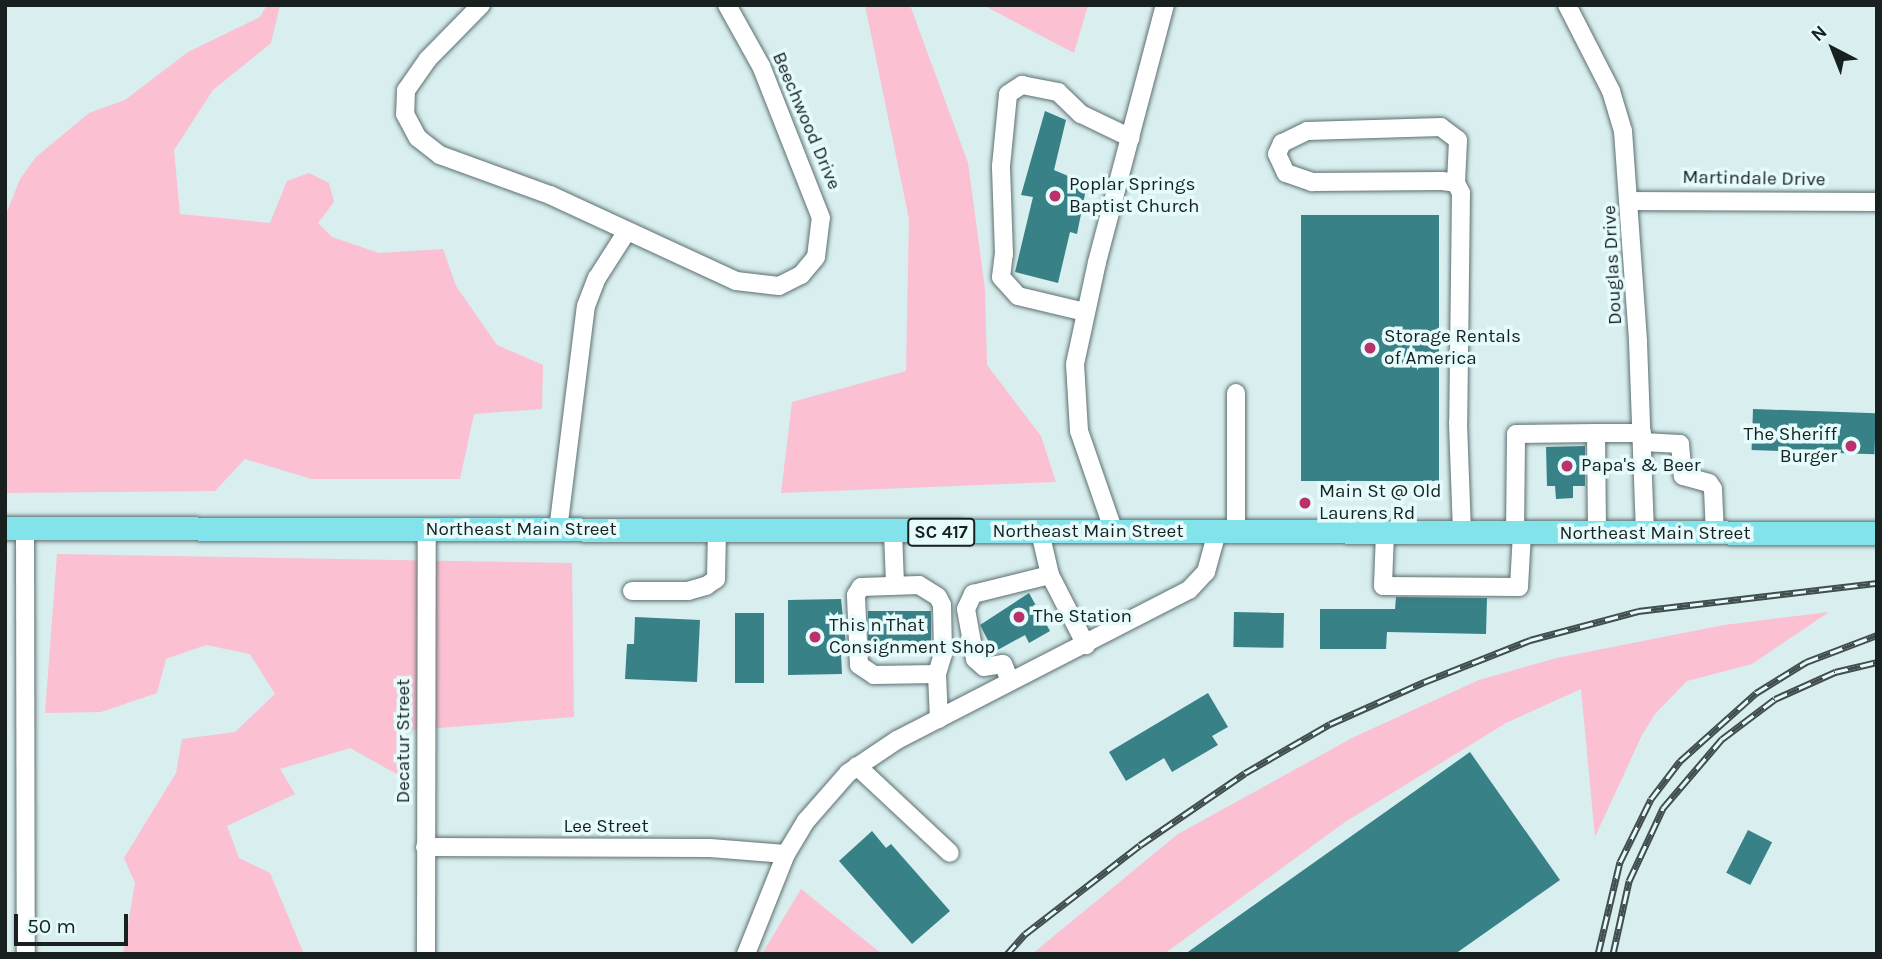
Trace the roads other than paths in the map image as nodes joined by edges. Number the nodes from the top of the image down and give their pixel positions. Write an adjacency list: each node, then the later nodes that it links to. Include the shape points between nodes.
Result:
1 (481, 5): 9 (street, Beechwood Drive, via 410,81 404,104 409,127 440,155 550,195)
2 (727, 5): 9 (street, Beechwood Drive, via 761,66 817,201 822,226 816,257 794,280 779,286 755,286)
3 (1165, 5): 5 (street)
4 (1567, 5): 7 (street, Douglas Drive, via 1618,111)
5 (1131, 138): 10 (street); 10 (street, via 1081,114 1058,92 1022,85 1008,94 1001,166 1001,277 1018,296)
6 (1456, 183): 6 (street, via 1312,182 1286,173 1277,154 1282,143 1307,131 1441,127 1458,141); 24 (street, via 1461,193 1458,423)
7 (1630, 201): 8 (street, Martindale Drive); 13 (street, Douglas Drive)
8 (1877, 202)
9 (627, 231): 16 (street, via 597,278 586,306)
10 (1085, 312): 20 (street, via 1075,364 1075,414)
11 (1236, 393): 21 (street)
12 (1596, 433): 13 (street); 25 (street, via 1516,434); 26 (street)
13 (1643, 437): 27 (street, Douglas Drive); 28 (street, via 1680,444 1683,476 1710,483)
14 (15, 528): 15 (main road, Northeast Main Street / SC 417); 40 (street)
15 (427, 529): 16 (main road, Northeast Main Street / SC 417); 37 (street, Decatur Street)
16 (558, 530): 17 (main road, Northeast Main Street / SC 417)
17 (717, 531): 18 (main road, Northeast Main Street / SC 417); 31 (street, via 716,579 706,586 688,591)
18 (893, 532): 19 (main road, Northeast Main Street / SC 417); 30 (street)
19 (1040, 532): 20 (main road, Northeast Main Street / SC 417); 29 (street)
20 (1114, 532): 21 (main road, Northeast Main Street / SC 417)
21 (1226, 532): 22 (main road, Northeast Main Street / SC 417); 32 (street, via 1196,584)
22 (1385, 533): 24 (main road, Northeast Main Street / SC 417); 25 (street, via 1384,586 1519,587)
23 (1877, 533): 28 (main road, Northeast Main Street / SC 417)
24 (1462, 534): 25 (main road, Northeast Main Street / SC 417)
25 (1518, 534): 26 (main road, Northeast Main Street / SC 417)
26 (1597, 535): 27 (main road, Northeast Main Street / SC 417)
27 (1645, 535): 28 (main road, Northeast Main Street / SC 417)
28 (1715, 535)
29 (1049, 575): 32 (street); 34 (street, via 973,594 967,609 975,659 984,667 1003,664)
30 (895, 585): 33 (street, via 926,587 942,606 943,653); 33 (street, via 865,585 857,591 859,665 874,675)
31 (632, 590)
32 (1086, 645): 34 (street)
33 (937, 674): 35 (street)
34 (1010, 681): 35 (street)
35 (939, 719): 36 (street)
36 (857, 766): 38 (street); 39 (street, via 826,795)
37 (425, 847): 39 (street, Lee Street, via 710,848); 41 (street, Decatur Street)
38 (950, 853)
39 (786, 854): 42 (street)
40 (26, 954)
41 (426, 954)
42 (746, 954)

